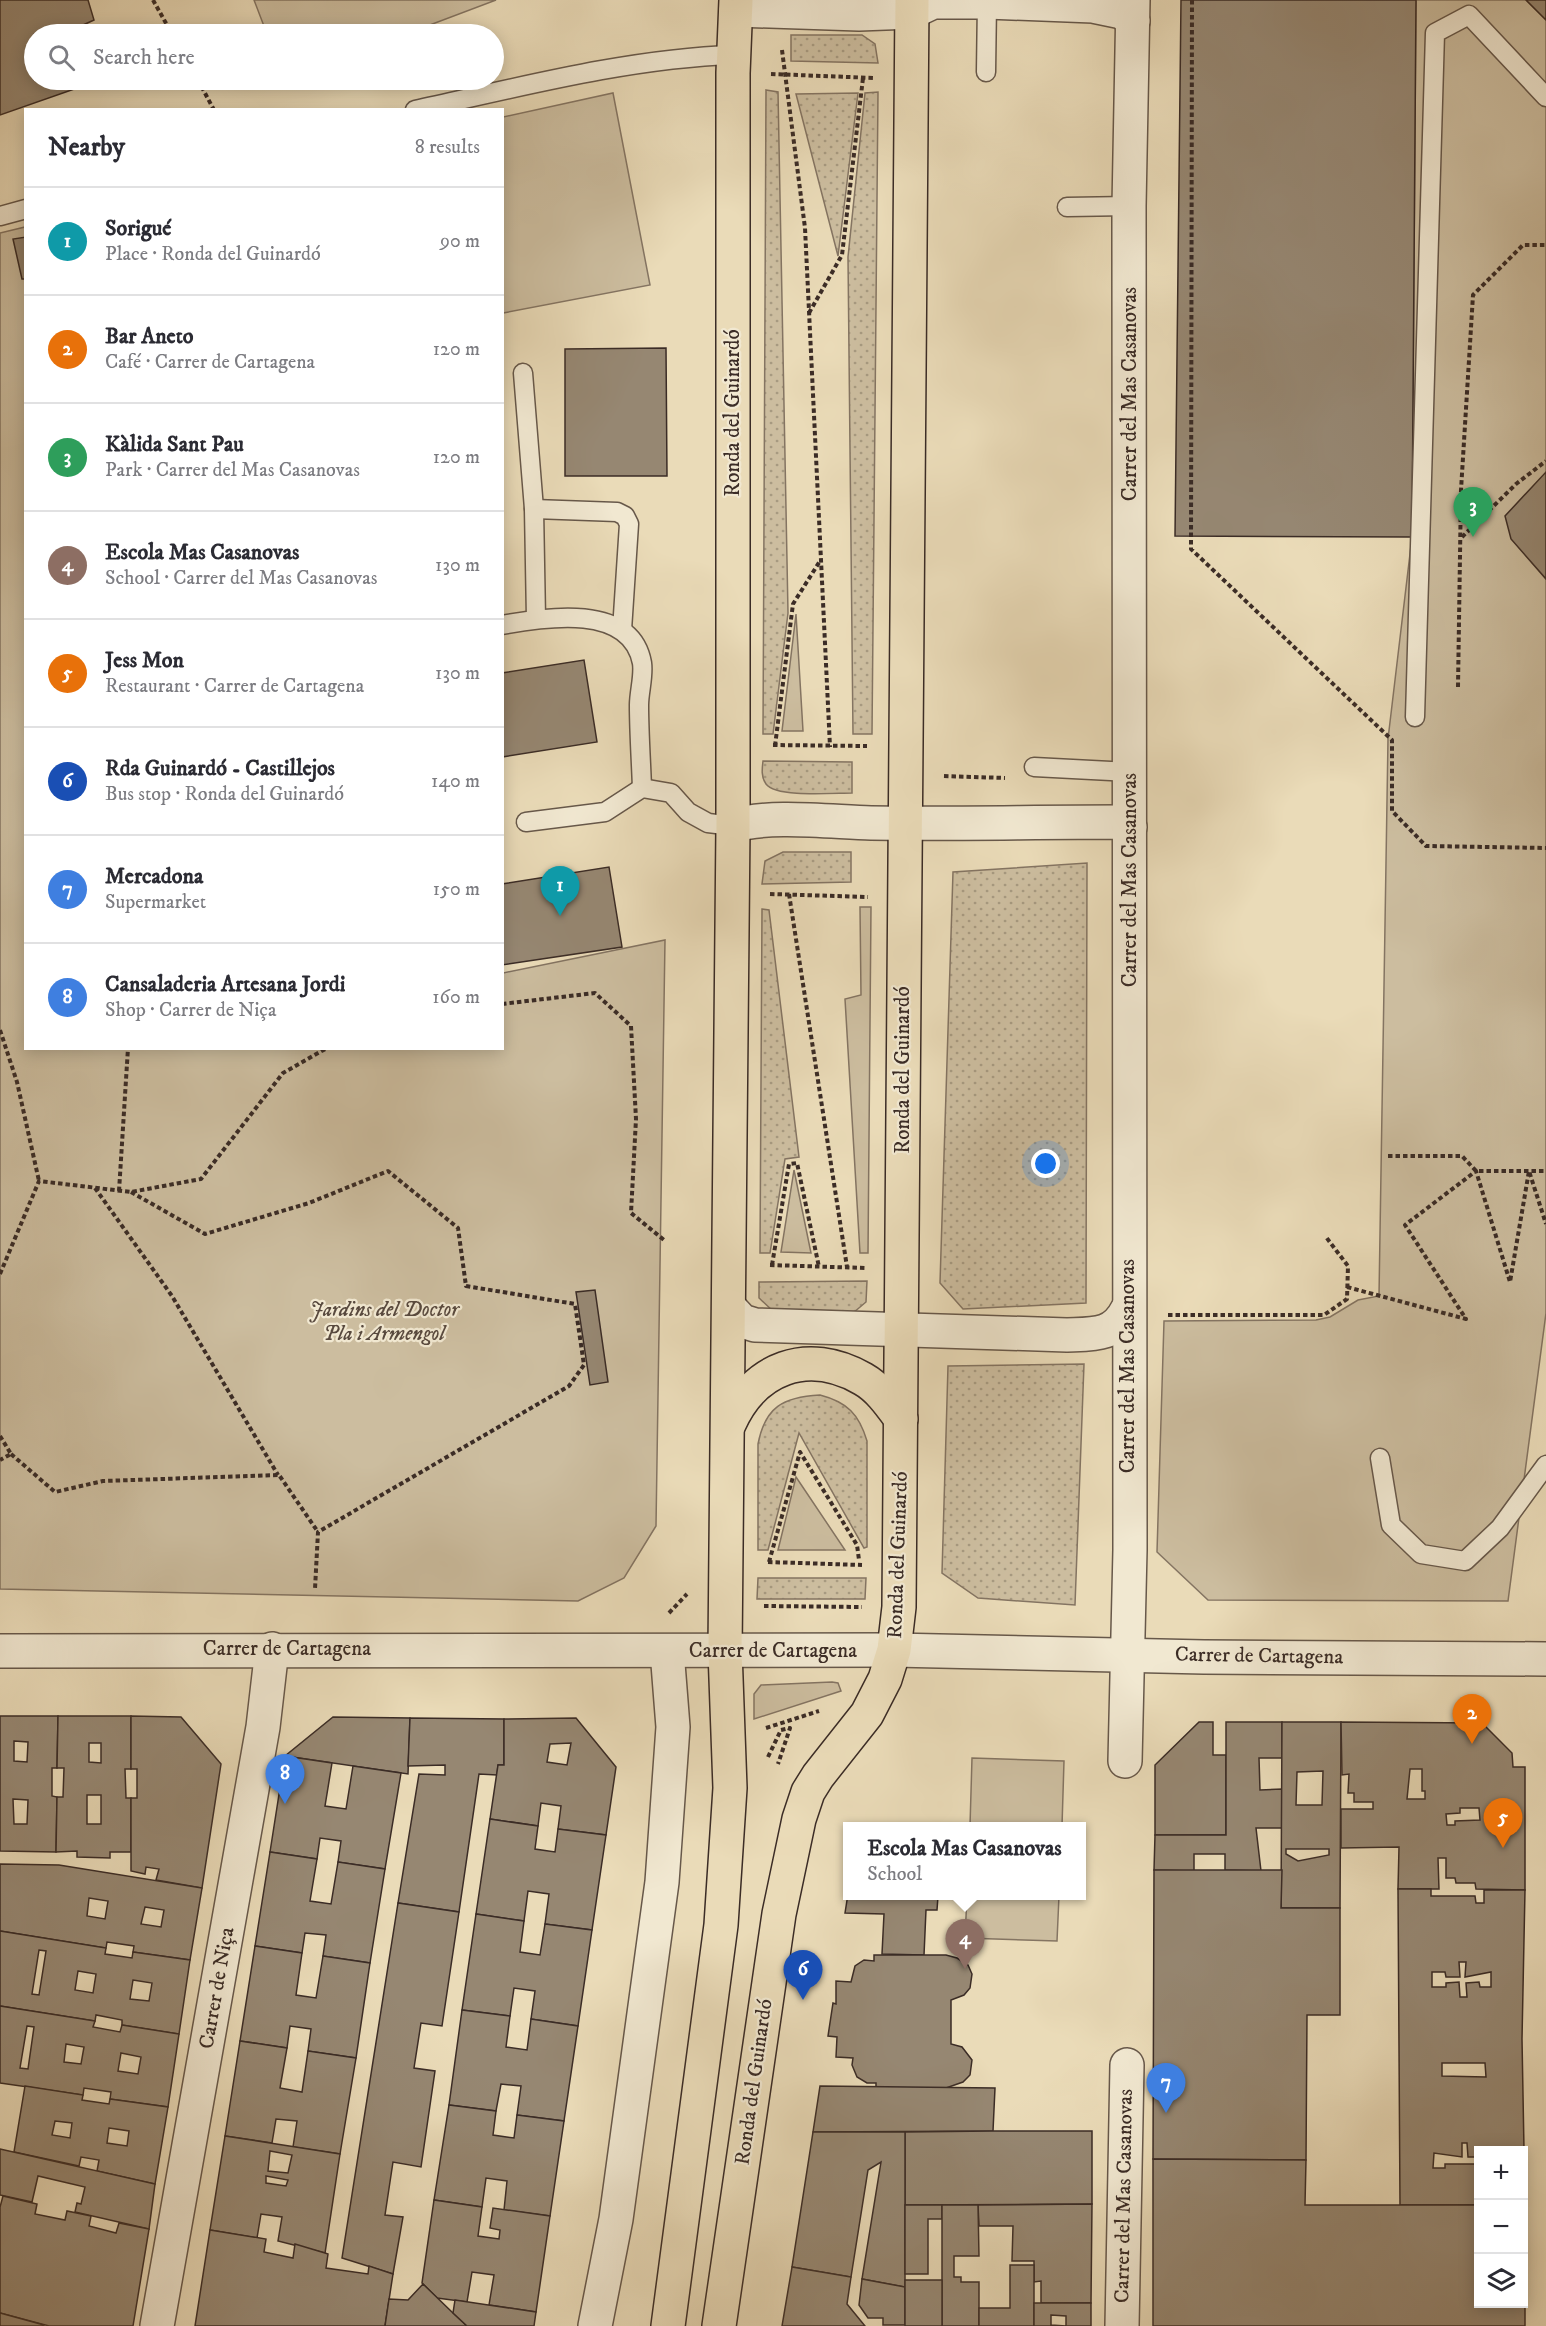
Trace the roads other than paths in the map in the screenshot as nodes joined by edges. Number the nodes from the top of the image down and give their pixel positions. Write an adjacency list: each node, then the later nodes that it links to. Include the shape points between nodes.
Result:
1 (987, 2): 3 (street); 4 (street); 6 (lane)
2 (736, 5): 3 (street, via 859,14); 5 (main road, Ronda del Guinardó)
3 (912, 6): 23 (main road, Ronda del Guinardó)
4 (1133, 10): 9 (street, Carrer del Mas Casanovas)
5 (734, 55): 8 (lane, via 694,56 561,78); 24 (main road, Ronda del Guinardó)
6 (986, 72)
7 (1546, 97): 18 (lane, via 1469,15 1435,33)
8 (424, 108)
9 (1129, 206): 10 (lane); 20 (street, Carrer del Mas Casanovas)
10 (1067, 207)
11 (24, 210): 12 (lane)
12 (0, 216)
13 (523, 373): 14 (lane)
14 (534, 508): 15 (lane); 17 (lane, via 617,512 625,516 629,524)
15 (536, 619): 16 (lane); 17 (lane, via 590,618)
16 (504, 625)
17 (622, 630): 21 (lane, via 634,643 642,664)
18 (1414, 717)
19 (1034, 767): 20 (lane)
20 (1130, 772): 25 (street, Carrer del Mas Casanovas)
21 (642, 788): 22 (lane, via 605,812); 24 (lane, via 671,793 688,812 708,823)
22 (526, 822)
23 (903, 823): 24 (street, via 766,821); 25 (street, via 1119,822); 28 (main road, Ronda del Guinardó)
24 (734, 826): 26 (main road, Ronda del Guinardó)
25 (1130, 827): 27 (street, Carrer del Mas Casanovas)
26 (729, 1307): 28 (street, via 742,1321 755,1325); 30 (main road, Ronda del Guinardó)
27 (1127, 1310): 28 (street, via 1110,1331 1095,1334); 38 (street, Carrer del Mas Casanovas)
28 (903, 1329): 29 (main road, Ronda del Guinardó)
29 (901, 1419): 30 (main road, via 884,1396 863,1379 835,1367 805,1364 776,1370 754,1385 740,1401); 34 (main road, Ronda del Guinardó, via 902,1564)
30 (729, 1424): 37 (main road, Ronda del Guinardó)
31 (1380, 1458): 32 (lane, via 1391,1525 1421,1554 1465,1561 1500,1528)
32 (1546, 1465)
33 (272, 1649): 35 (street, Carrer de Cartagena); 36 (street, Carrer de Cartagena); 42 (street, Carrer de Niça, via 261,1739)
34 (894, 1650): 37 (street, Carrer de Cartagena); 38 (street, Carrer de Cartagena); 45 (main road, Ronda del Guinardó, via 867,1714 808,1792 799,1819 779,1914)
35 (0, 1651)
36 (667, 1651): 37 (street, Carrer de Cartagena); 43 (street, via 674,1727 662,1882 616,2219)
37 (725, 1651): 44 (main road, Ronda del Guinardó, via 730,1788 721,1925)
38 (1127, 1654): 39 (street, Carrer de Cartagena); 40 (street, Carrer del Mas Casanovas)
39 (1546, 1659)
40 (1125, 1761)
41 (1127, 2066): 46 (street, Carrer del Mas Casanovas)
42 (157, 2326)
43 (595, 2326)
44 (668, 2326)
45 (719, 2326)
46 (1122, 2326)

